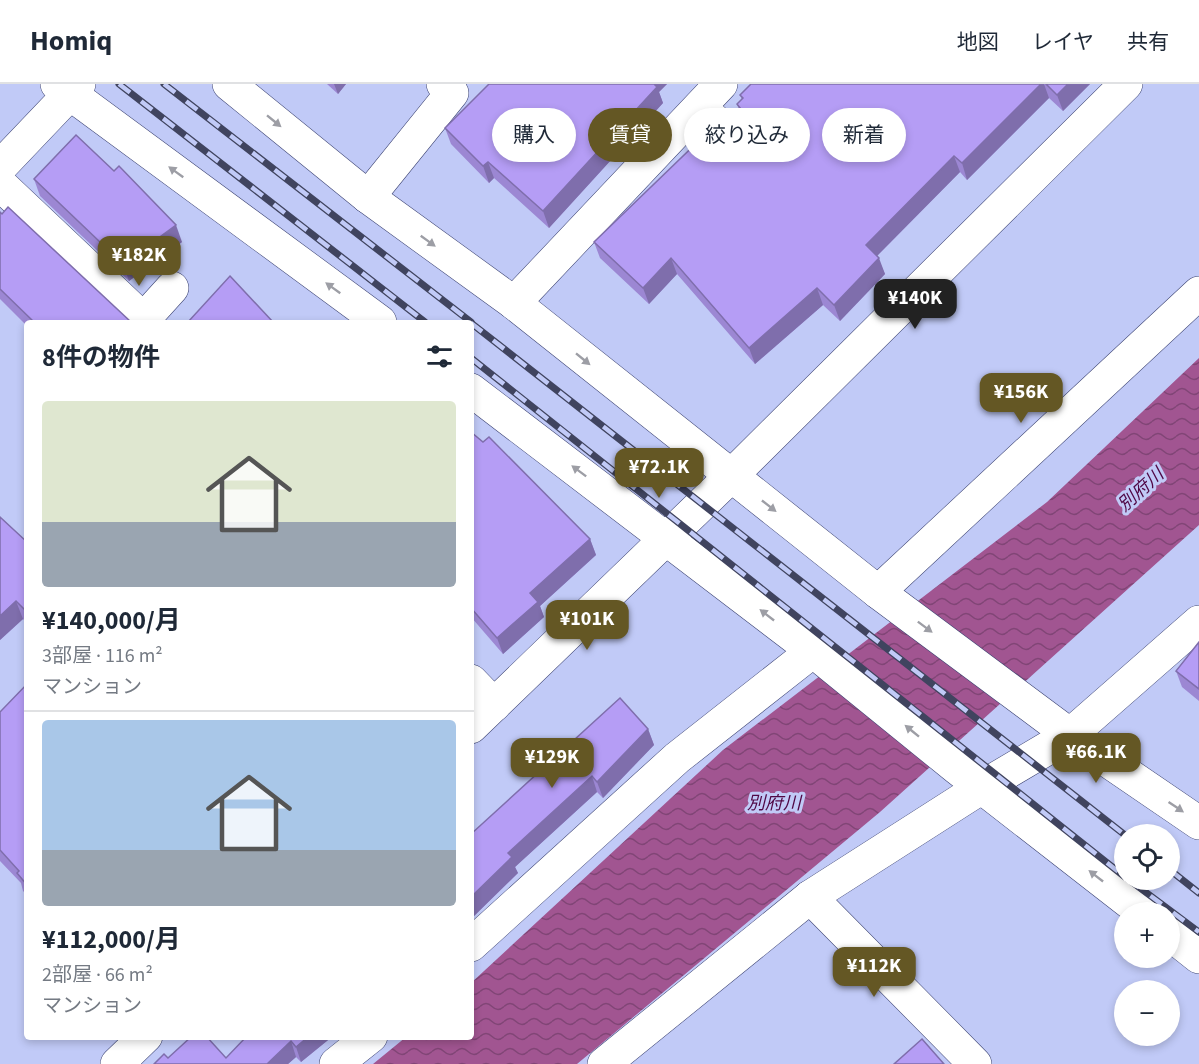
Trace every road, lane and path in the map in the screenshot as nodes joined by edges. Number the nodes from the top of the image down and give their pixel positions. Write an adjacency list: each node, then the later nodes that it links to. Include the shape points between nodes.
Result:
1 (229, 84): 8 (street, one-way to 8)
2 (443, 84): 8 (street, via 452,93)
3 (1126, 84): 16 (street)
4 (69, 87): 6 (street); 14 (street, one-way to 4)
5 (710, 96): 11 (street)
6 (0, 167)
7 (0, 184): 12 (street)
8 (368, 197): 11 (street, one-way to 11)
9 (172, 288): 13 (street)
10 (1199, 293): 18 (street)
11 (514, 303): 16 (street, one-way to 16)
12 (143, 320)
13 (145, 320)
14 (377, 320)
15 (474, 392): 17 (street, one-way to 15)
16 (731, 476): 17 (street); 18 (street, one-way to 18)
17 (668, 538): 20 (street, one-way to 17); 22 (street)
18 (878, 592): 23 (street, one-way to 23)
19 (1199, 622): 23 (street)
20 (813, 651): 24 (street, one-way to 20); 30 (street, via 677,758)
21 (474, 691): 22 (street)
22 (482, 716)
23 (1070, 735): 24 (street); 25 (street, one-way to 25)
24 (970, 778): 26 (street); 27 (street, one-way to 24)
25 (1199, 823)
26 (810, 897): 37 (street); 38 (street)
27 (1129, 902)
28 (1180, 922): 29 (street)
29 (1199, 925)
30 (474, 942)
31 (1180, 942): 32 (street)
32 (1199, 957)
33 (142, 1040): 35 (street)
34 (366, 1040): 36 (street)
35 (117, 1064)
36 (336, 1064)
37 (604, 1064)
38 (975, 1064)

